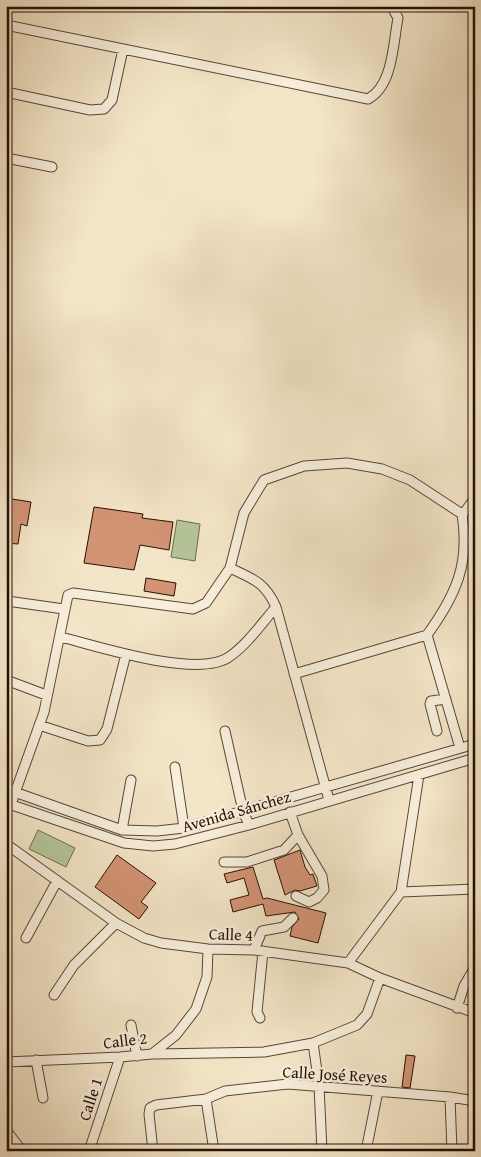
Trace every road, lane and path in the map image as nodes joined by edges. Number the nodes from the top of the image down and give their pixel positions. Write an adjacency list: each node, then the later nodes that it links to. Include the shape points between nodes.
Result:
1 (388, 6): 3 (street, via 398,18 385,82 377,94 368,99)
2 (6, 25): 3 (street)
3 (123, 49): 4 (street, via 112,100 104,109 90,110)
4 (6, 92)
5 (6, 158): 6 (street)
6 (52, 167)
7 (475, 498): 9 (street)
8 (475, 511): 9 (street)
9 (463, 514): 10 (street, via 410,480 382,469 347,464 304,466 264,480 244,513); 14 (street, via 466,550 457,584 444,612)
10 (230, 568): 12 (street, via 260,582); 13 (street, via 206,603 193,609 72,593 68,595)
11 (7, 602): 13 (street)
12 (276, 607): 16 (street, via 228,658 208,664 179,663); 17 (street)
13 (64, 609): 15 (street)
14 (427, 635): 17 (street); 20 (street)
15 (61, 637): 16 (street); 19 (street)
16 (126, 654): 21 (street, via 107,729 100,740 88,741)
17 (294, 674): 30 (street)
18 (6, 680): 19 (street)
19 (46, 695): 21 (street)
20 (446, 699): 23 (street, via 431,701 430,704); 25 (street)
21 (40, 725): 31 (street)
22 (225, 731): 34 (street)
23 (437, 731)
24 (475, 744): 25 (street, Avenida Sánchez)
25 (460, 748): 30 (street, Avenida Sánchez)
26 (475, 758): 28 (street, Avenida Sánchez)
27 (175, 768): 37 (street)
28 (419, 775): 32 (street, Avenida Sánchez); 44 (street)
29 (131, 780): 38 (street)
30 (325, 787): 32 (street); 34 (street, Avenida Sánchez)
31 (11, 791): 33 (street); 38 (street, Avenida Sánchez)
32 (329, 800): 35 (street, Avenida Sánchez)
33 (8, 803): 36 (street, Avenida Sánchez, via 105,838 136,845 175,844)
34 (243, 811): 36 (street); 37 (street, Avenida Sánchez)
35 (290, 812): 36 (street, Avenida Sánchez); 39 (street)
36 (249, 825)
37 (184, 828): 38 (street, Avenida Sánchez)
38 (122, 830)
39 (298, 835): 41 (street, via 284,850 247,862); 45 (street, via 322,876 324,890 309,902)
40 (6, 844): 42 (street, Calle 4)
41 (224, 862)
42 (57, 882): 47 (street, Calle 4); 48 (street)
43 (475, 889): 44 (street)
44 (401, 892): 51 (street)
45 (296, 896)
46 (292, 918): 50 (street, via 284,927 262,931)
47 (116, 923): 49 (street, Calle 4, via 161,943); 54 (street, via 74,965)
48 (26, 938)
49 (208, 949): 50 (street, Calle 4); 60 (street, Calle 2, via 207,977 196,1008 176,1035)
50 (258, 950): 51 (street, Calle 4); 57 (street, via 257,1012)
51 (348, 963): 53 (street, Calle 4)
52 (475, 967): 55 (street)
53 (380, 978): 55 (street, Calle 4); 59 (street, via 366,1014 357,1025)
54 (54, 995)
55 (457, 1008): 56 (street, Calle 4)
56 (475, 1013)
57 (260, 1018)
58 (130, 1025): 61 (street)
59 (313, 1043): 60 (street, via 264,1052); 65 (street)
60 (152, 1054): 61 (street, Calle 2)
61 (137, 1056): 62 (street, Calle 2)
62 (120, 1057): 63 (street, Calle 2); 73 (street, Calle 1)
63 (36, 1060): 64 (street, Calle 2); 68 (street)
64 (6, 1062)
65 (319, 1085): 66 (street, Calle José Reyes); 69 (street, Calle José Reyes, via 288,1084 225,1091); 76 (street)
66 (378, 1091): 67 (street, Calle José Reyes); 77 (street)
67 (450, 1096): 70 (street, Calle José Reyes); 78 (street)
68 (43, 1098)
69 (206, 1099): 74 (street, Calle José Reyes, via 150,1108); 75 (street)
70 (475, 1100)
71 (6, 1130): 72 (street)
72 (22, 1151)
73 (89, 1151)
74 (153, 1151)
75 (214, 1151)
76 (322, 1151)
77 (366, 1151)
78 (452, 1151)

